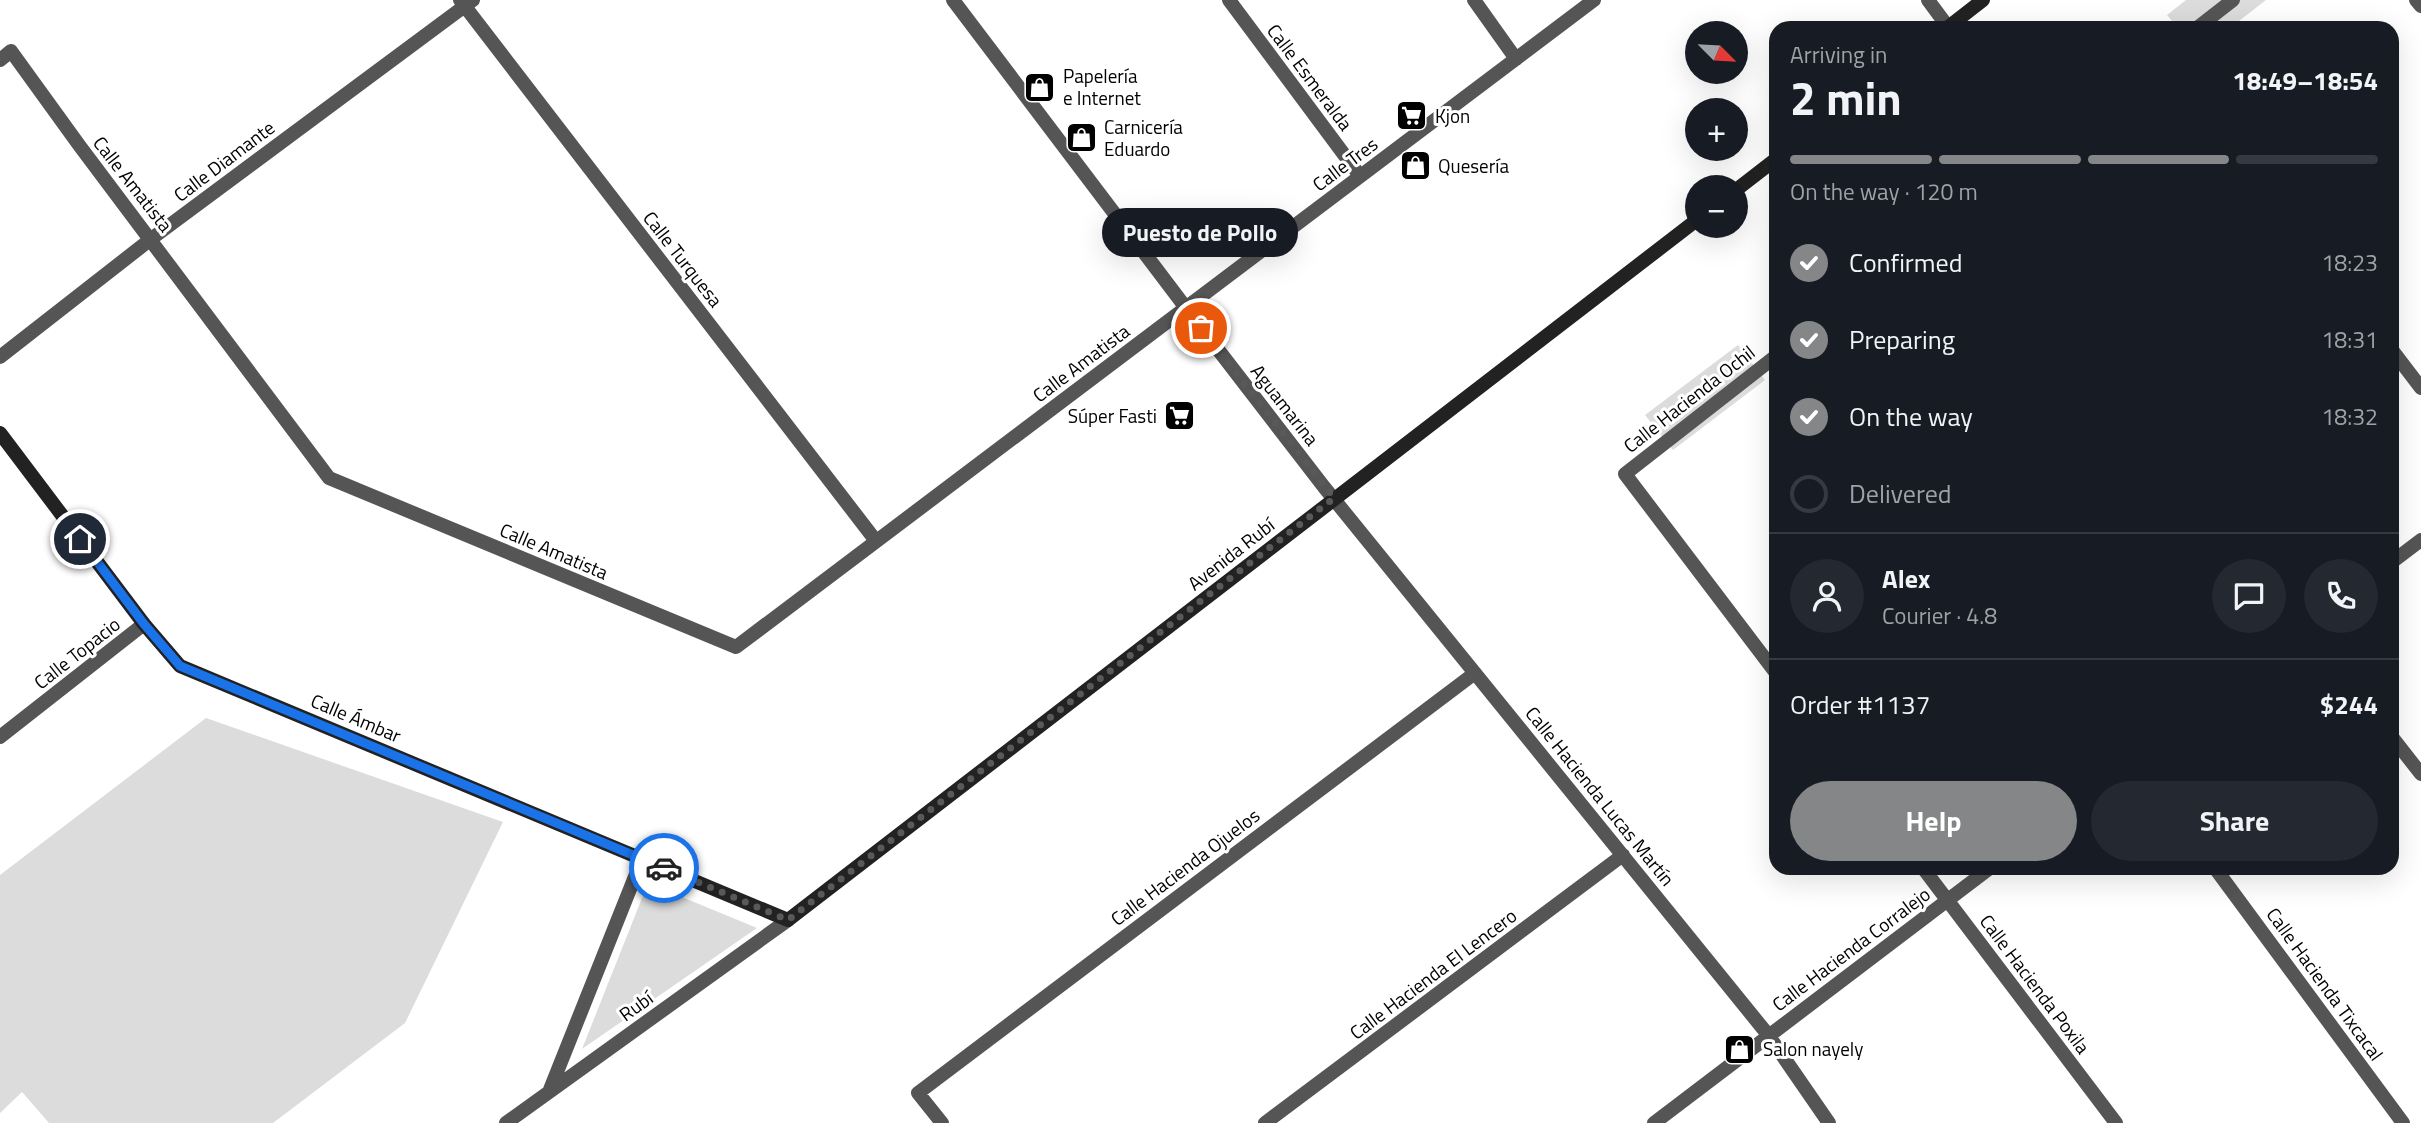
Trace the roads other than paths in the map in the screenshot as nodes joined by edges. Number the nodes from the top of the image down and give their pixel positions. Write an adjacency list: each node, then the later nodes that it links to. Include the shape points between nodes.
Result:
1 (953, 0): 21 (street, Aguamarina)
2 (1229, 0): 17 (street, Calle Esmeralda)
3 (1474, 0): 15 (street)
4 (1594, 0): 15 (street, Calle Tres)
5 (1928, 0): 11 (street)
6 (1983, 0): 12 (street)
7 (2232, 0): 13 (street)
8 (2416, 0): 10 (street)
9 (466, 2): 20 (street, Calle Diamante); 29 (street, Calle Turquesa)
10 (2421, 6)
11 (1943, 21)
12 (1955, 21)
13 (2205, 21)
14 (6, 55): 20 (street, Calle Amatista)
15 (1516, 59): 17 (street, Calle Tres)
16 (1769, 164): 18 (street)
17 (1360, 176): 21 (street, Calle Tres)
18 (1748, 181)
19 (1685, 229): 27 (street, Avenida Rubí)
20 (151, 239): 22 (street, Calle Diamante); 29 (street, Calle Amatista, via 329,478 710,637 736,647)
21 (1186, 308): 27 (street, Aguamarina); 29 (street, Calle Amatista)
22 (0, 357)
23 (2399, 358): 25 (street)
24 (1769, 361): 32 (street, Calle Hacienda Ochil, via 1625,474)
25 (2421, 388)
26 (0, 433): 31 (street, Calle Ámbar)
27 (1334, 498): 33 (street, Calle Hacienda Lucas Martín); 43 (street, Avenida Rubí)
28 (2421, 540): 30 (street)
29 (876, 541)
30 (2399, 557)
31 (144, 624): 34 (street, Calle Topacio); 38 (street, Calle Ámbar, via 180,666)
32 (1769, 664)
33 (1475, 673): 37 (street, Calle Hacienda Lucas Martín); 47 (street, Calle Hacienda Ojuelos, via 918,1093)
34 (0, 737)
35 (2399, 746): 36 (street)
36 (2421, 774)
37 (1623, 855): 44 (street, Calle Hacienda Lucas Martín); 48 (street, Calle Hacienda El Lencero)
38 (642, 859): 43 (street, Calle Ámbar); 45 (street)
39 (1928, 875): 42 (street, Calle Hacienda Poxila)
40 (1981, 875): 42 (street, Calle Hacienda Corralejo)
41 (2220, 875): 52 (street, Calle Hacienda Tixcacal)
42 (1948, 900): 44 (street, Calle Hacienda Corralejo); 51 (street, Calle Hacienda Poxila)
43 (788, 920): 45 (street, Rubí)
44 (1769, 1036): 49 (street, Calle Hacienda Corralejo); 50 (street, Calle Hacienda Lucas Martín)
45 (549, 1092): 46 (street, Rubí)
46 (506, 1123)
47 (942, 1123)
48 (1265, 1123)
49 (1654, 1123)
50 (1829, 1123)
51 (2116, 1123)
52 (2403, 1123)

